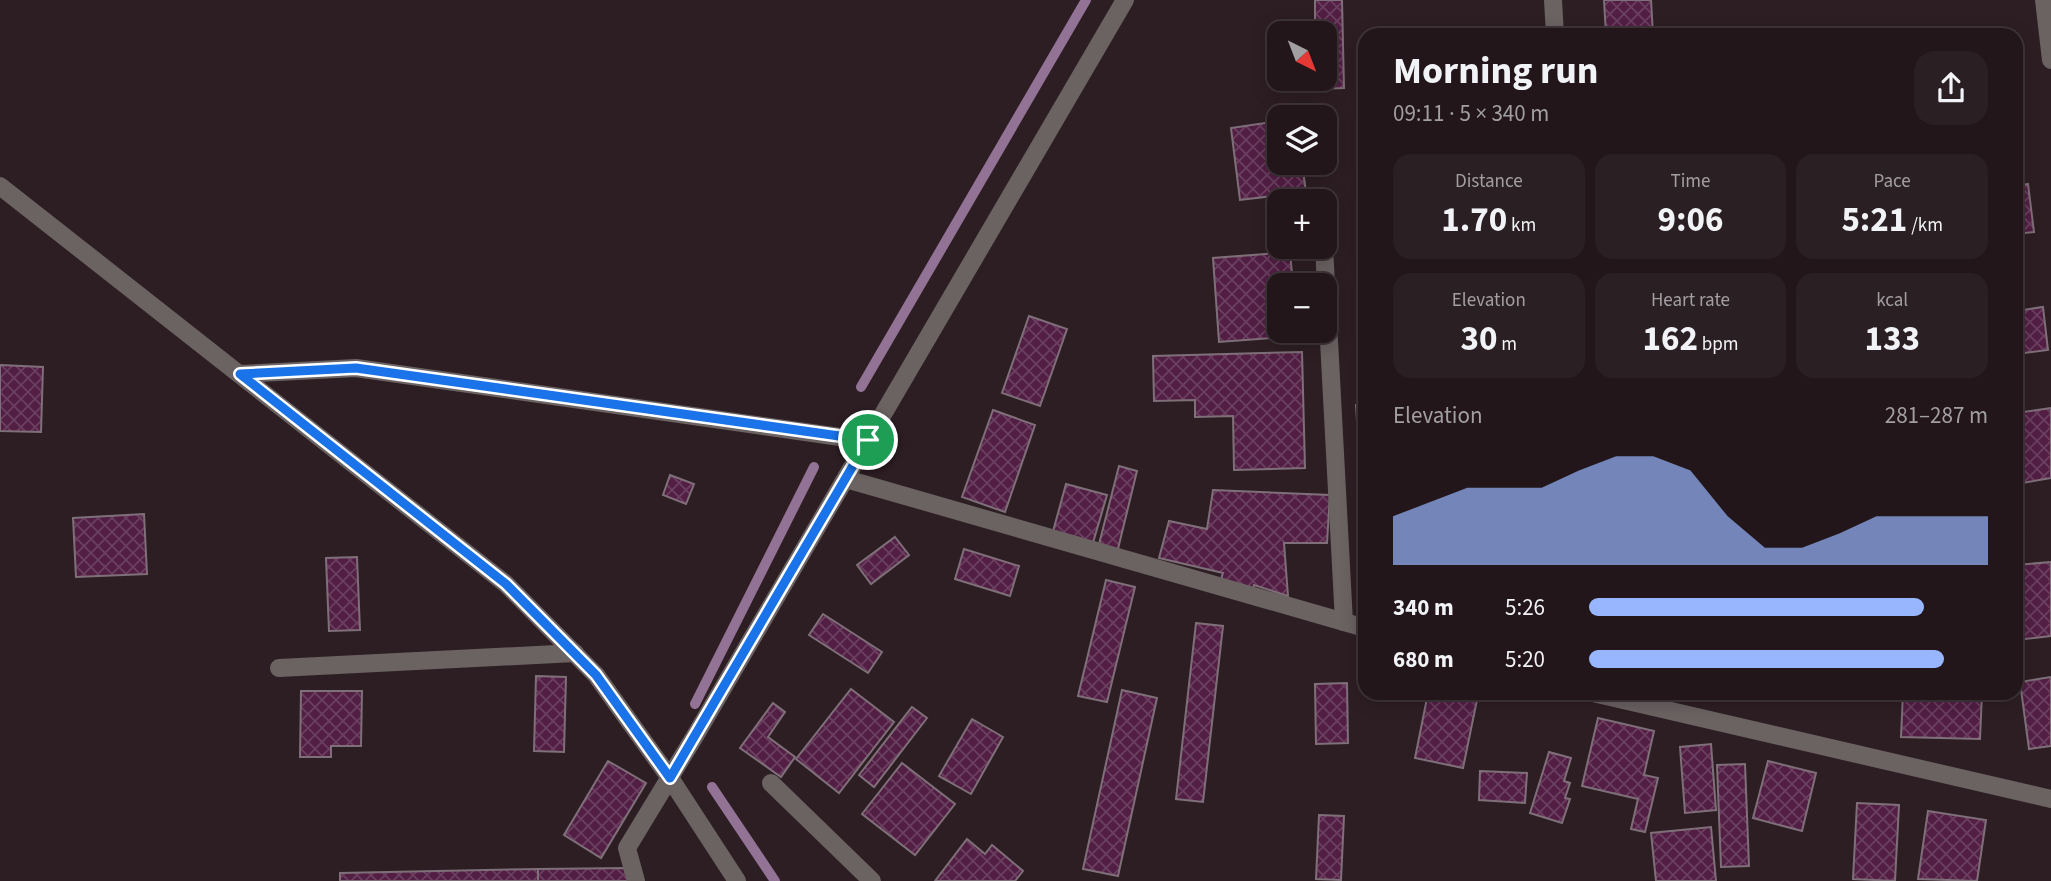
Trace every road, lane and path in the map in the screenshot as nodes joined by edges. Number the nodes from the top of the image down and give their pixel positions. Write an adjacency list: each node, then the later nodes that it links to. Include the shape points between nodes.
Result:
1 (1125, 0): 9 (street)
2 (1553, 0): 4 (street)
3 (2044, 0): 5 (street)
4 (1555, 28)
5 (2051, 60)
6 (0, 186): 8 (street)
7 (1325, 259): 11 (street)
8 (240, 374): 9 (street, via 356,368); 13 (street, via 506,584)
9 (868, 440): 10 (street)
10 (846, 479): 11 (street); 16 (street)
11 (1344, 622): 12 (street)
12 (1358, 626)
13 (575, 653): 14 (street); 16 (street)
14 (279, 668)
15 (1623, 700): 18 (street)
16 (670, 778): 19 (street, via 627,848); 20 (street)
17 (771, 783): 21 (street)
18 (2051, 799)
19 (636, 881)
20 (737, 881)
21 (872, 881)

